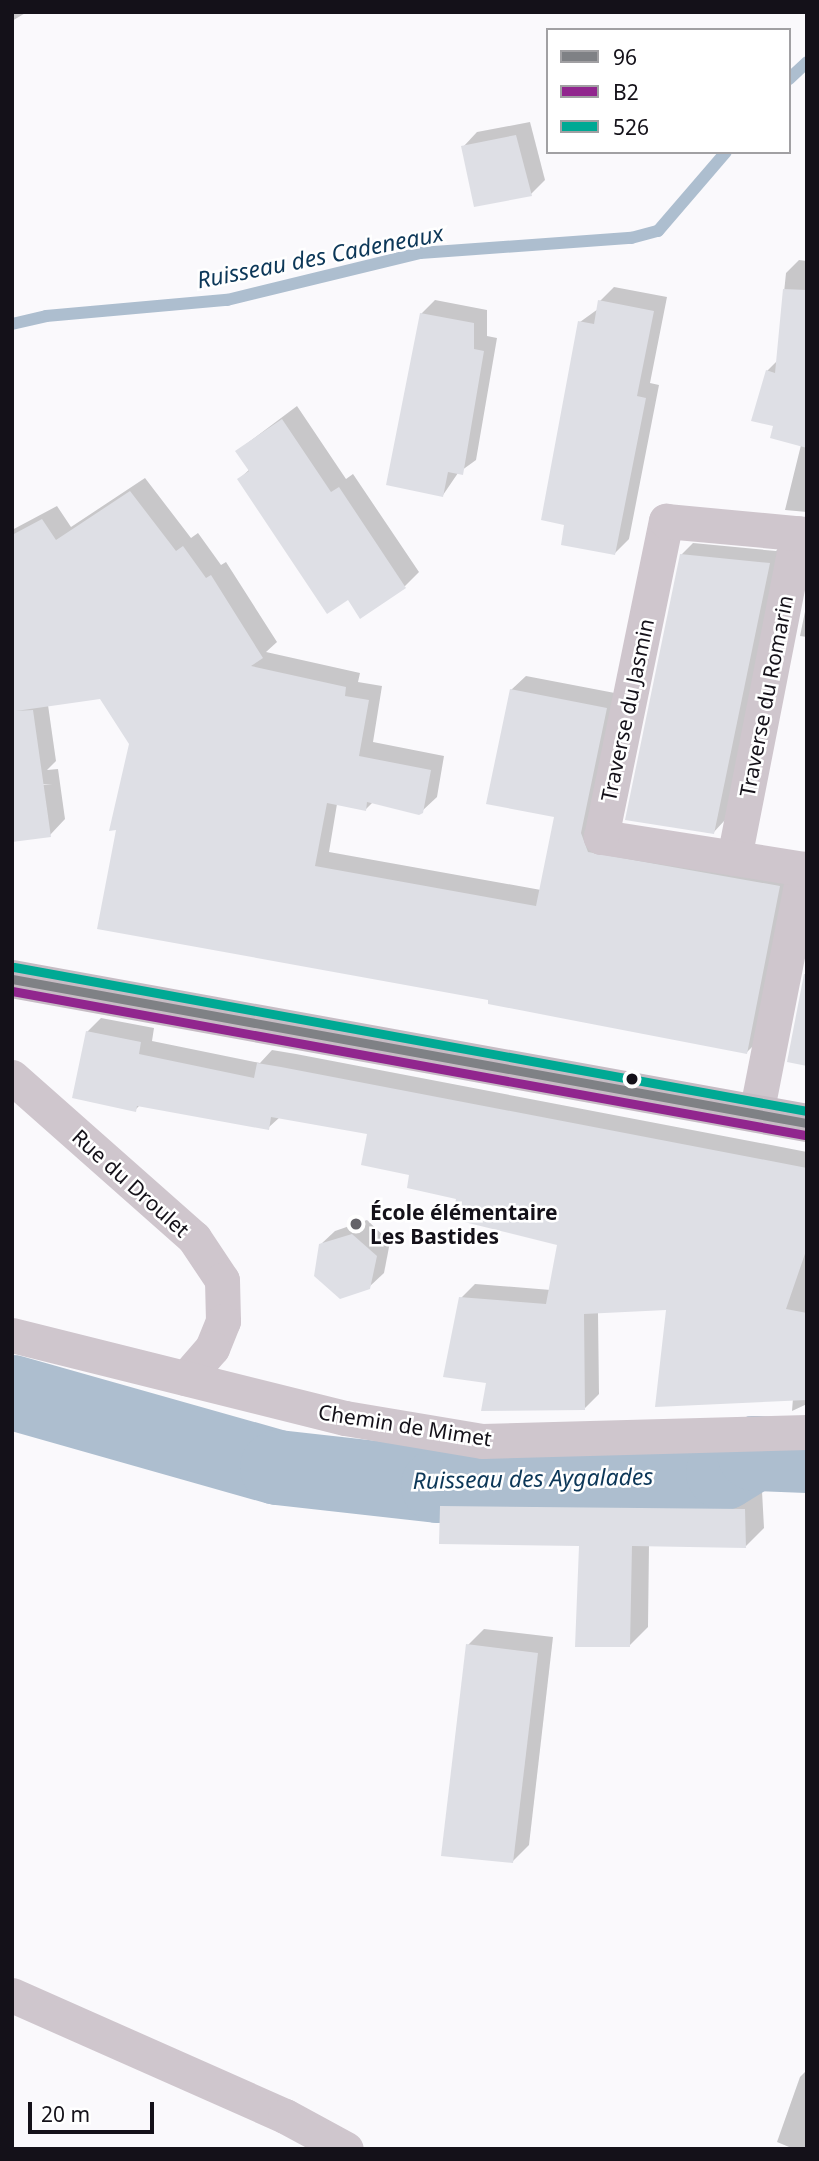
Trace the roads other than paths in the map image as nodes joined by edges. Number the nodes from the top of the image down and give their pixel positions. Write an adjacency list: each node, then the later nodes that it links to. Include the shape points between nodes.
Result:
1 (802, 533): 2 (street, Traverse du Romarin); 2 (street, Traverse du Jasmin, via 666,521 601,837)
2 (734, 858): 5 (street, Traverse du Jasmin, via 804,869)
3 (12, 979): 5 (main road)
4 (12, 1077): 8 (street, Rue du Droulet, via 194,1237 222,1280 223,1321 212,1348)
5 (756, 1114): 6 (main road)
6 (807, 1123)
7 (12, 1335): 8 (street, Chemin de Mimet)
8 (186, 1378): 9 (street, Chemin de Mimet, via 345,1418 482,1441)
9 (807, 1432)
10 (12, 1995): 11 (street, via 285,2116)
11 (345, 2149)

